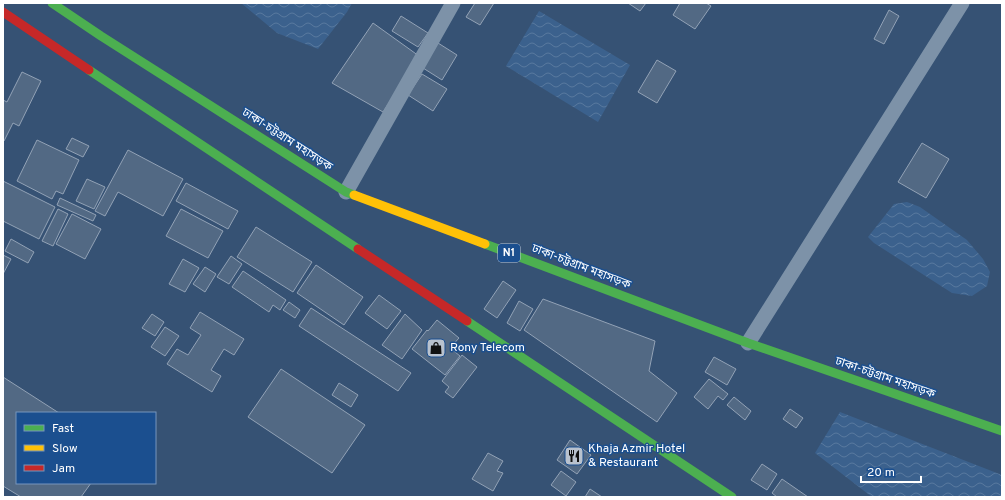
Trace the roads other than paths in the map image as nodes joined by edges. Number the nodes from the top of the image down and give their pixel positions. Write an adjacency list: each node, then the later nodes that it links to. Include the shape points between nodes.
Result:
1 (52, 3): 5 (highway, ঢাকা-চট্টগ্রাম মহাসড়ক / N1)
2 (453, 3): 5 (street)
3 (962, 3): 6 (street)
4 (3, 12): 8 (highway)
5 (346, 192): 6 (highway, ঢাকা-চট্টগ্রাম মহাসড়ক / N1)
6 (748, 343): 7 (highway, ঢাকা-চট্টগ্রাম মহাসড়ক / N1)
7 (1002, 431)
8 (732, 497)

